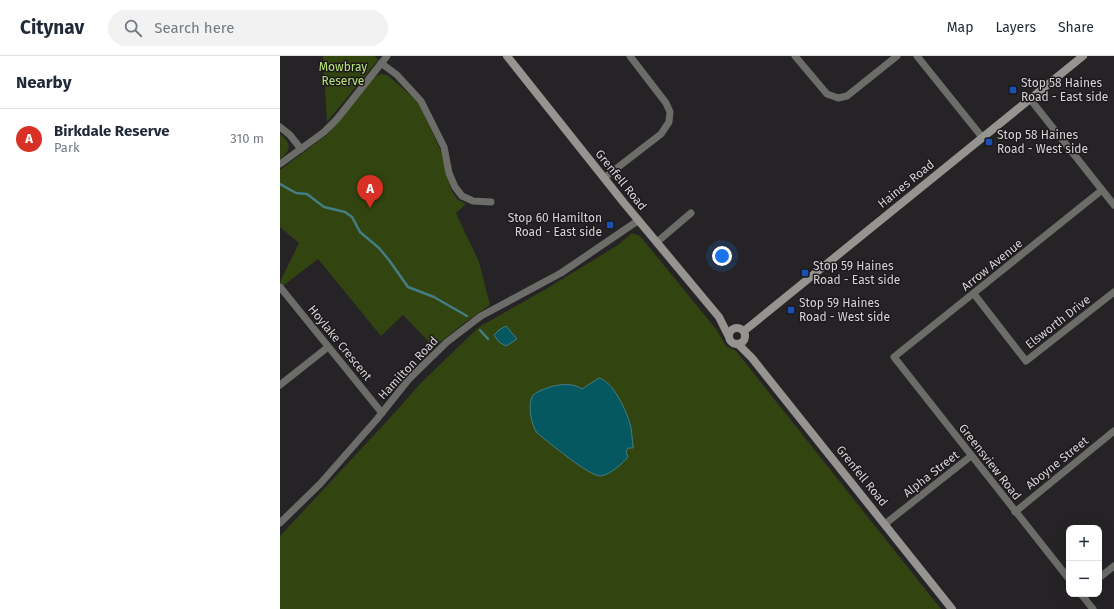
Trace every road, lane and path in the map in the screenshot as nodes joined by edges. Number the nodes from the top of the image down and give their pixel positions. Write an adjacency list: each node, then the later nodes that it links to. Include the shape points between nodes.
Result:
1 (387, 56): 8 (street)
2 (507, 56): 14 (main road, Grenfell Road)
3 (630, 56): 14 (street, via 666,102 670,112 669,122 661,134)
4 (795, 56): 5 (street, via 827,94 838,98 847,96)
5 (897, 56)
6 (917, 56): 11 (street)
7 (1083, 56): 9 (main road, Haines Road)
8 (381, 63): 12 (street, via 337,119); 16 (street, via 397,74 421,101 444,147 449,173 462,196 472,201)
9 (1030, 99): 11 (main road, Haines Road); 15 (street)
10 (280, 128): 12 (street, via 290,135)
11 (982, 138): 25 (main road, Haines Road)
12 (301, 149): 13 (street)
13 (280, 164)
14 (604, 178): 19 (main road, Grenfell Road)
15 (1102, 190): 17 (street); 23 (street, Arrow Avenue)
16 (491, 202)
17 (1114, 206)
18 (691, 213): 20 (street)
19 (638, 220): 20 (main road, Grenfell Road); 29 (street, Hamilton Road, via 561,273 502,304 464,328 427,360)
20 (656, 242): 24 (main road, Grenfell Road)
21 (280, 287): 26 (street, Hoylake Crescent)
22 (1114, 292): 23 (street, Elsworth Drive, via 1026,361)
23 (974, 294): 27 (street, Arrow Avenue)
24 (731, 332): 25 (main road, via 738,328); 25 (main road, via 730,341)
25 (742, 338): 34 (main road, Grenfell Road, via 752,358)
26 (328, 347): 28 (street); 29 (street, Hoylake Crescent)
27 (894, 357): 31 (street, Greensview Road)
28 (280, 385)
29 (382, 413): 33 (street, Hamilton Road, via 320,484)
30 (1114, 431): 32 (street, Aboyne Street)
31 (971, 456): 32 (street, Greensview Road); 34 (street, Alpha Street)
32 (1015, 512): 36 (street, Greensview Road)
33 (280, 523)
34 (885, 524): 39 (main road, Grenfell Road)
35 (1114, 566): 37 (street)
36 (1066, 576)
37 (1102, 576)
38 (1083, 597): 40 (street)
39 (952, 609)
40 (1092, 609)

